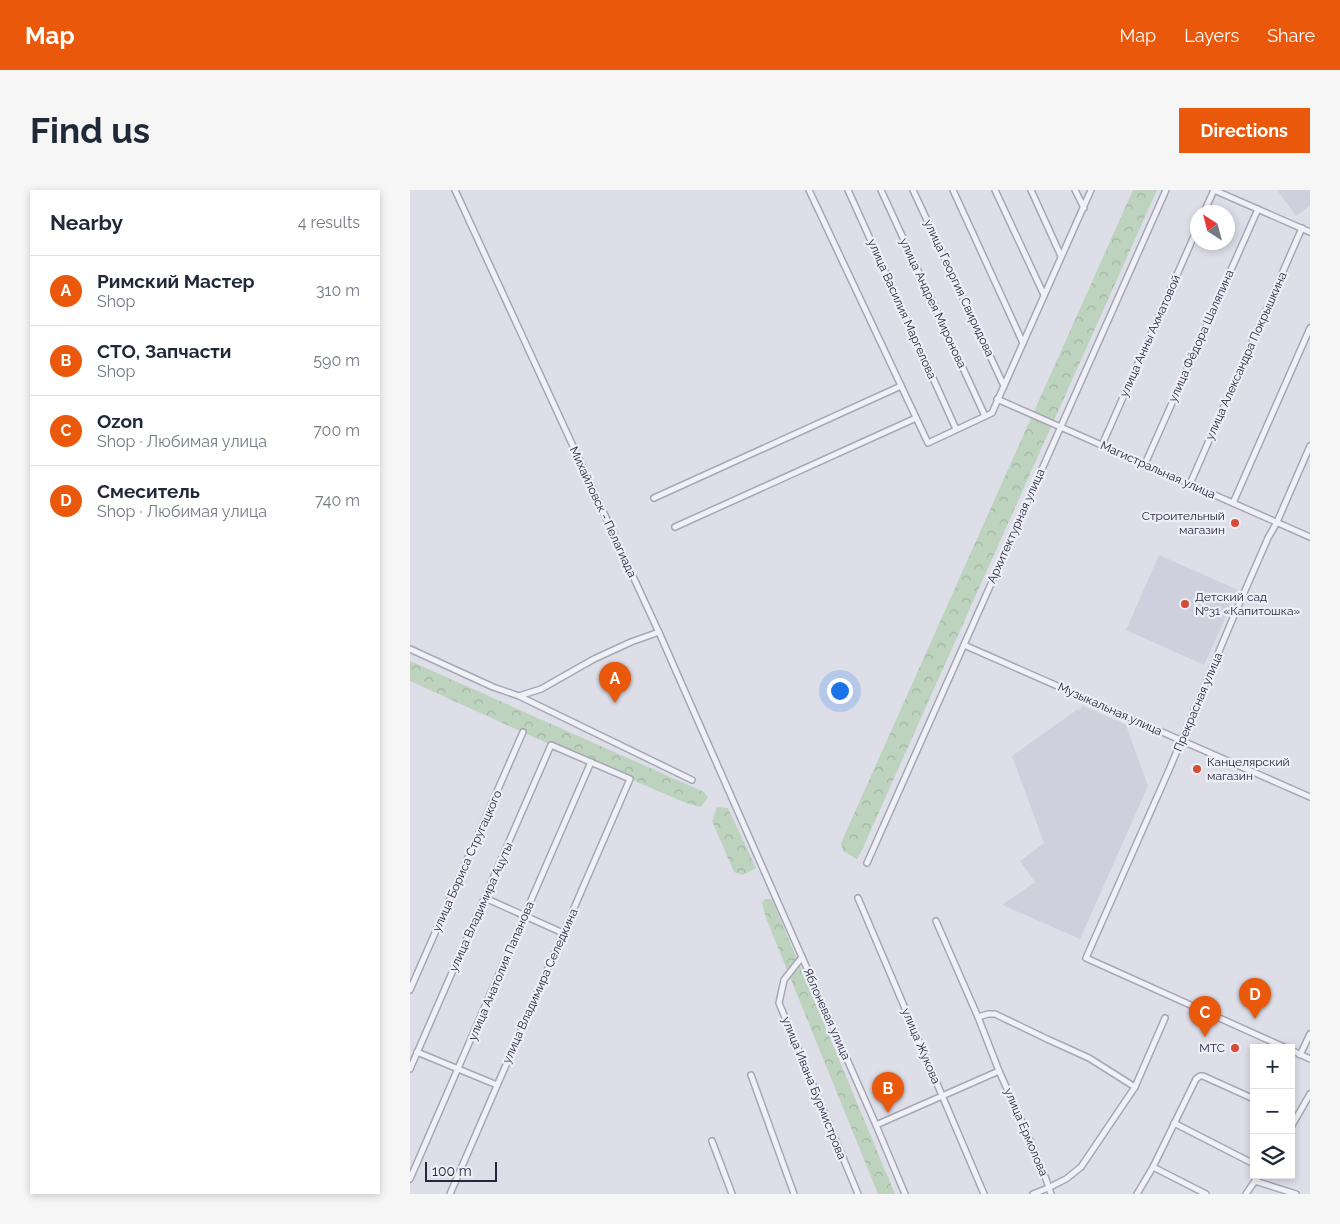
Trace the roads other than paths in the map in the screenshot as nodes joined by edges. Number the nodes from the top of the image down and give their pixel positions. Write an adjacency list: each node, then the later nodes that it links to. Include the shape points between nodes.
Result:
1 (455, 190): 39 (street, Михайловск - Пелагиада)
2 (809, 190): 23 (street)
3 (848, 190): 29 (street, улица Василия Маргелова)
4 (881, 190): 26 (street, улица Андрея Миронова)
5 (913, 190): 24 (street, улица Георгия Свиридова)
6 (953, 190): 22 (street)
7 (995, 190): 20 (street)
8 (1031, 190): 19 (street)
9 (1075, 190): 14 (street)
10 (1091, 190): 14 (street)
11 (1166, 190): 28 (street, Архитектурная улица)
12 (1214, 190): 13 (street); 15 (street)
13 (1207, 205)
14 (1084, 208): 19 (street)
15 (1258, 209): 16 (street); 32 (street, улица Фёдора Шаляпина)
16 (1302, 228): 17 (street); 33 (street, улица Александра Покрышкина)
17 (1310, 232)
18 (1190, 245): 30 (street, улица Анны Ахматовой)
19 (1062, 256): 20 (street)
20 (1044, 295): 22 (street)
21 (1310, 328): 35 (street)
22 (1023, 343): 24 (street)
23 (901, 386): 27 (street); 34 (street)
24 (1004, 386): 25 (street)
25 (997, 399): 26 (street, via 992,413); 28 (street, Магистральная улица)
26 (985, 416): 29 (street)
27 (916, 418): 29 (street, via 928,443); 37 (street)
28 (1060, 426): 30 (street, Магистральная улица); 40 (street, Архитектурная улица)
29 (956, 429)
30 (1102, 445): 32 (street, Магистральная улица)
31 (1310, 446): 36 (street, Прекрасная улица)
32 (1145, 464): 33 (street, Магистральная улица)
33 (1190, 484): 35 (street, Магистральная улица)
34 (654, 498)
35 (1233, 503): 36 (street, Магистральная улица)
36 (1277, 522): 38 (street, Магистральная улица); 44 (street, Прекрасная улица)
37 (675, 527)
38 (1310, 537)
39 (659, 632): 42 (street, via 594,659 541,689); 48 (street, Михайловск - Пелагиада)
40 (964, 644): 44 (street, Музыкальная улица); 49 (street, Архитектурная улица)
41 (410, 649): 42 (street)
42 (519, 696): 46 (street)
43 (524, 732): 56 (street, улица Бориса Стругацкого)
44 (1182, 741): 47 (street, Музыкальная улица); 60 (street, Прекрасная улица, via 1086,958)
45 (591, 762): 50 (street, улица Владимира Ацуты, via 551,745); 52 (street, улица Анатолия Папанова); 54 (street, улица Владимира Селедкина, via 630,778)
46 (692, 780)
47 (1310, 797)
48 (748, 835): 55 (street, Яблоневая улица)
49 (867, 863)
50 (485, 898): 52 (street); 61 (street, улица Владимира Ацуты)
51 (858, 898): 72 (street, улица Жукова)
52 (525, 916): 54 (street); 66 (street, улица Анатолия Папанова)
53 (936, 921): 57 (street, улица Ермолова)
54 (563, 933): 69 (street, улица Владимира Селедкина)
55 (802, 956): 76 (street, Яблоневая улица); 86 (street, улица Ивана Бурмистрова, via 784,980 779,1003)
56 (410, 990)
57 (978, 1017): 67 (street, улица Ермолова); 70 (street, via 995,1014 1089,1058)
58 (1165, 1018): 70 (street)
59 (1310, 1034): 63 (street)
60 (1277, 1044)
61 (417, 1052): 65 (street, улица Владимира Ацуты); 66 (street)
62 (1295, 1052): 63 (street)
63 (1300, 1054): 64 (street)
64 (1310, 1059)
65 (410, 1069)
66 (458, 1070): 69 (street); 80 (street, улица Анатолия Папанова)
67 (999, 1071): 72 (street); 82 (street, улица Ермолова)
68 (751, 1075): 85 (street)
69 (497, 1085): 83 (street, улица Владимира Селедкина)
70 (1135, 1086): 82 (street, via 1080,1167)
71 (1310, 1094): 74 (street)
72 (943, 1096): 76 (street); 88 (street, улица Жукова)
73 (1250, 1098): 75 (street, via 1200,1076)
74 (1295, 1116)
75 (1174, 1122): 78 (street); 79 (street)
76 (876, 1125): 87 (street, Яблоневая улица)
77 (712, 1141): 84 (street)
78 (1250, 1162)
79 (1153, 1167): 91 (street); 92 (street)
80 (410, 1179)
81 (1255, 1181): 93 (street); 94 (street)
82 (1048, 1188): 89 (street); 90 (street, улица Ермолова)
83 (450, 1194)
84 (732, 1194)
85 (794, 1194)
86 (858, 1194)
87 (905, 1194)
88 (984, 1194)
89 (1033, 1194)
90 (1051, 1194)
91 (1137, 1194)
92 (1206, 1194)
93 (1246, 1194)
94 (1296, 1194)

